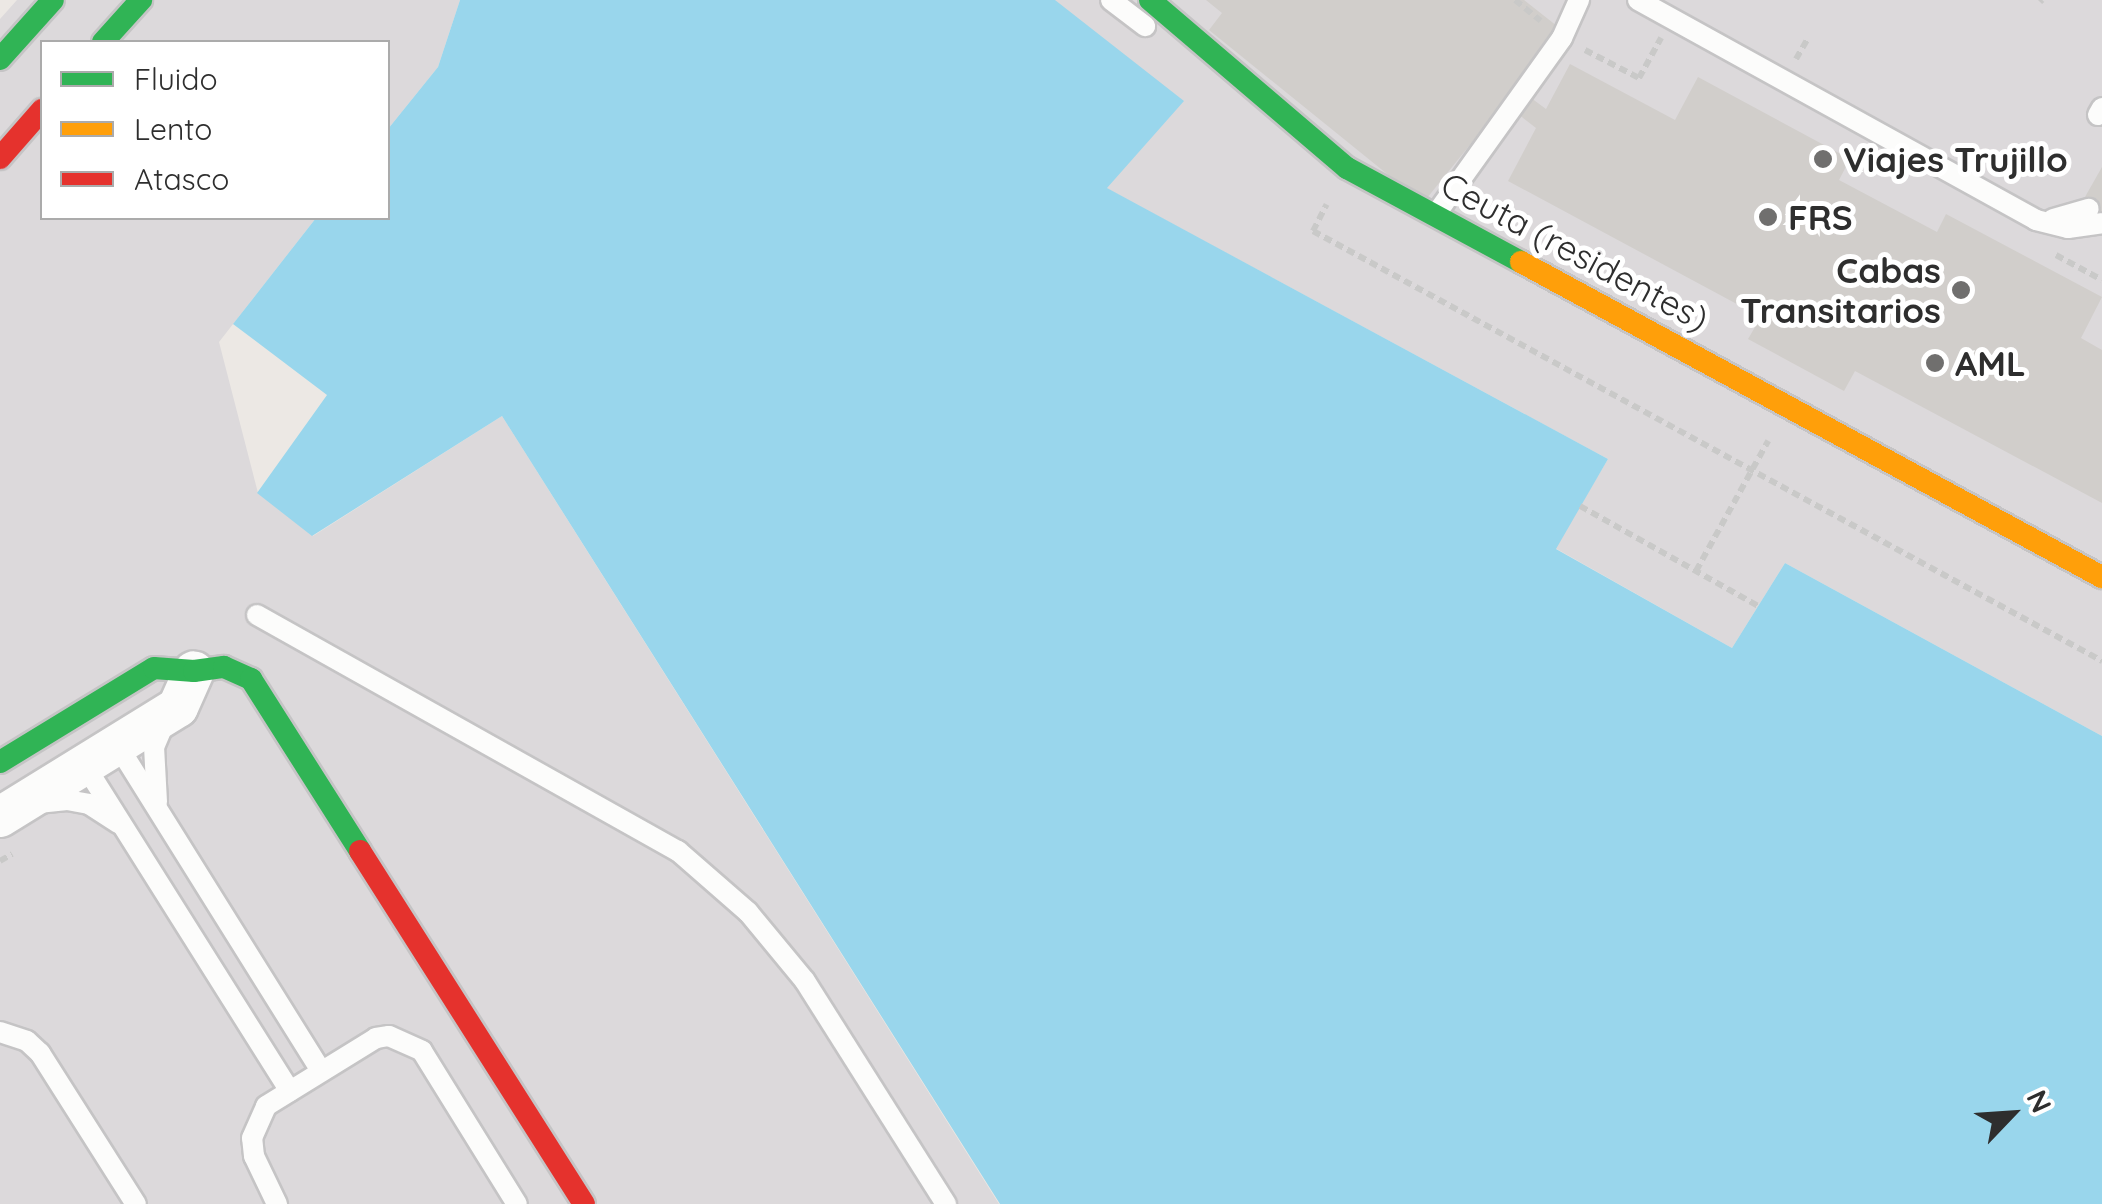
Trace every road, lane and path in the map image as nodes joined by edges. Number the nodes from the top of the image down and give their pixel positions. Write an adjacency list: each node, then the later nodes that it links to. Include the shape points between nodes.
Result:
1 (53, 0): 11 (street)
2 (141, 0): 10 (street)
3 (1112, 0): 14 (lane, via 1308,154)
4 (1150, 0): 14 (street, Ceuta (residentes))
5 (1515, 0): 9 (path)
6 (1579, 0): 9 (lane)
7 (1638, 0): 8 (lane)
8 (1670, 18): 9 (path, via 1639,78); 16 (lane, via 2036,220 2068,228)
9 (1562, 38): 15 (lane)
10 (105, 40)
11 (0, 59)
12 (40, 112): 13 (street)
13 (0, 158)
14 (1347, 168): 15 (street, Ceuta (residentes))
15 (1434, 215): 19 (street, Ceuta (residentes))
16 (2095, 216)
17 (1313, 231): 22 (path, bridge)
18 (1580, 506): 20 (path)
19 (2102, 576)
20 (1758, 606)
21 (257, 614): 39 (lane, via 678,851 748,912 805,981)
22 (2102, 662)
23 (186, 689): 24 (street, via 154,668); 26 (street); 28 (lane, via 154,747); 38 (street, via 224,667 264,696)
24 (92, 706): 25 (street); 26 (lane)
25 (60, 726): 26 (lane); 27 (street)
26 (101, 755): 28 (lane); 29 (street); 30 (lane)
27 (0, 762)
28 (158, 809): 33 (lane)
29 (10, 826): 30 (lane, via 67,800 108,814); 31 (path)
30 (125, 829): 34 (lane)
31 (0, 861)
32 (0, 1032): 35 (lane, via 27,1041 40,1054)
33 (322, 1071): 34 (lane); 37 (lane, via 376,1038 412,1044)
34 (290, 1091): 36 (lane, via 266,1106 252,1138)
35 (136, 1204)
36 (277, 1204)
37 (516, 1204)
38 (584, 1204)
39 (946, 1204)

